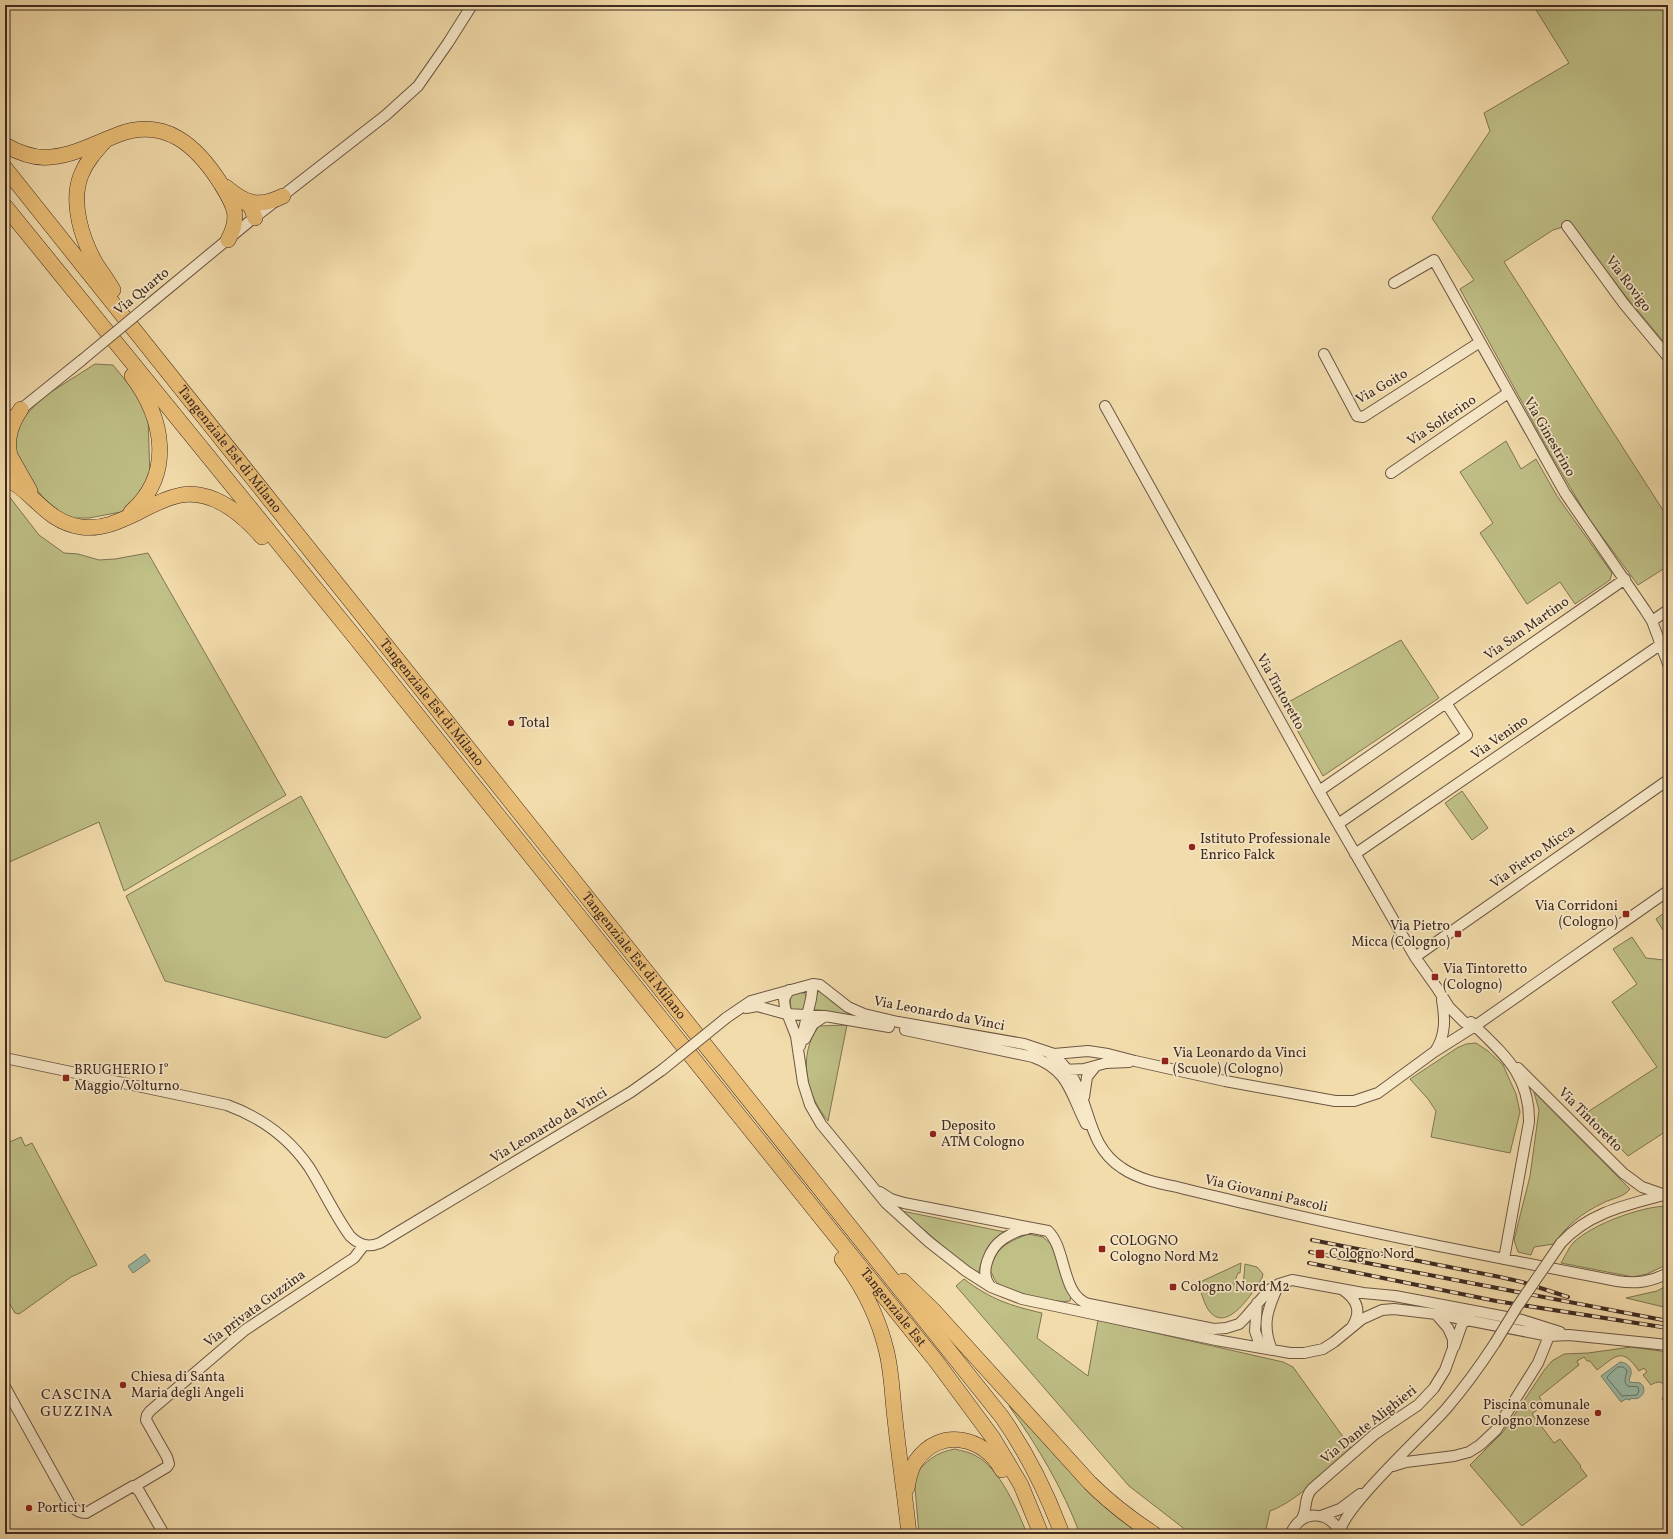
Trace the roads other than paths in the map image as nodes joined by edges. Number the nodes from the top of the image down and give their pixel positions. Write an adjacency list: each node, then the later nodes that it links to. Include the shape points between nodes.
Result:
1 (472, 5): 5 (street, Via Quarto, via 418,86 386,115)
2 (108, 139): 3 (highway, via 51,157 27,154); 6 (highway, via 137,130 172,134 195,150); 12 (highway, via 92,156 81,175 77,193 78,211 91,255 113,288)
3 (5, 145)
4 (5, 168): 12 (highway, Tangenziale Est di Milano)
5 (283, 196): 6 (highway, via 263,203); 8 (street, Via Quarto)
6 (238, 205): 8 (highway, via 251,207); 10 (highway, via 235,225)
7 (7, 209): 24 (highway, via 134,379 152,412 158,430 160,449 158,473 146,495); 28 (highway, Tangenziale Est di Milano)
8 (253, 220): 10 (street, Via Quarto)
9 (1568, 226): 15 (street, Via Rovigo, via 1624,304)
10 (228, 240): 18 (street, Via Quarto, bridge)
11 (1394, 283): 13 (street, Via Ginestrino, via 1434,260)
12 (139, 336): 63 (highway, Tangenziale Est di Milano)
13 (1480, 342): 14 (street, Via Goito, via 1363,417 1357,416); 16 (street, Via Ginestrino)
14 (1324, 354)
15 (1668, 357)
16 (1508, 393): 21 (street, Via Solferino); 25 (street, Via Ginestrino, via 1565,493)
17 (1106, 406): 33 (street, Via Tintoretto)
18 (21, 409): 19 (street, Via Quarto); 20 (highway, via 10,428)
19 (5, 422)
20 (8, 452): 23 (highway)
21 (1391, 473)
22 (5, 478): 23 (highway, via 16,484)
23 (36, 503): 24 (highway, via 56,517 77,526 99,527)
24 (119, 522): 28 (highway, via 150,506 179,496 196,495 221,502 247,521 296,577)
25 (1625, 579): 27 (street, Via Ginestrino); 31 (street, Via San Martino)
26 (1668, 610): 27 (street)
27 (1652, 621): 29 (street, Via Ginestrino)
28 (350, 631): 57 (highway, Tangenziale Est di Milano)
29 (1660, 644): 30 (street, Via Ginestrino); 35 (street, Via Venino)
30 (1668, 664)
31 (1446, 703): 33 (street, Via San Martino); 34 (street, via 1467,735)
32 (1668, 780): 37 (street, Via Pietro Micca)
33 (1318, 791): 34 (street, Via Tintoretto)
34 (1338, 824): 35 (street, Via Tintoretto)
35 (1356, 854): 37 (street, Via Tintoretto)
36 (1668, 891): 45 (street, Via Leonardo da Vinci)
37 (1415, 957): 40 (street, Via Tintoretto)
38 (813, 984): 39 (street, Via Leonardo da Vinci); 43 (street); 49 (street, Via Leonardo da Vinci, via 820,985 848,1007 864,1014 1024,1044)
39 (789, 990): 41 (street, Via Leonardo da Vinci, via 751,1002); 42 (street, via 784,999)
40 (1440, 992): 45 (street, Via Tintoretto); 48 (street, Via Tintoretto, via 1445,1016 1444,1027 1442,1040)
41 (736, 1010): 42 (street, Via Leonardo da Vinci, via 757,1006); 64 (street, Via Leonardo da Vinci, bridge, via 631,1092 385,1240 373,1246)
42 (786, 1014): 43 (street, Via Leonardo da Vinci); 46 (street, via 796,1036)
43 (806, 1014): 44 (street, Via Leonardo da Vinci); 46 (street)
44 (826, 1016): 46 (street, via 813,1024); 54 (street, Via Leonardo da Vinci, via 873,1023 1033,1057)
45 (1475, 1026): 48 (street, Via Leonardo da Vinci); 50 (street, Via Tintoretto)
46 (799, 1052): 60 (street, via 803,1083 810,1105)
47 (1077, 1052): 49 (street, Via Leonardo da Vinci); 52 (street, Via Leonardo da Vinci, via 1108,1054); 55 (street, via 1070,1058)
48 (1434, 1052): 52 (street, Via Leonardo da Vinci, via 1378,1093 1346,1102 1225,1081)
49 (1049, 1053): 55 (street, Via Giovanni Pascoli)
50 (1503, 1053): 61 (street, Via Tintoretto, via 1623,1173 1642,1187); 65 (street, Via Tintoretto, via 1523,1084 1529,1114)
51 (5, 1058): 64 (street, via 227,1104 252,1116 271,1127 293,1146 347,1232)
52 (1134, 1061): 53 (street, Via Leonardo da Vinci)
53 (1095, 1067): 55 (street, Via Leonardo da Vinci); 58 (street, via 1088,1074)
54 (1055, 1068): 55 (street, Via Leonardo da Vinci); 56 (street, Via Leonardo da Vinci)
55 (1067, 1069): 56 (street, Via Leonardo da Vinci); 58 (street, Via Giovanni Pascoli, via 1076,1081)
56 (1067, 1083): 59 (street, Via Leonardo da Vinci, via 1095,1141)
57 (722, 1095): 84 (highway, via 849,1269 864,1292 877,1320 891,1378); 90 (highway, Tangenziale Est, via 936,1361 993,1438 1021,1485)
58 (1084, 1101): 59 (street, Via Giovanni Pascoli, via 1096,1139)
59 (1109, 1158): 65 (street, Via Giovanni Pascoli, via 1121,1168 1147,1180 1311,1219)
60 (870, 1184): 62 (street, via 886,1196 904,1203); 68 (street, via 886,1203 929,1242)
61 (1667, 1197): 81 (street, bridge, via 1615,1208 1573,1230 1561,1243 1517,1307 1483,1362 1452,1402)
62 (1045, 1229): 68 (street, via 1020,1230 998,1243 986,1266 986,1279); 70 (street, via 1054,1239 1074,1293 1087,1304 1220,1329 1240,1323)
63 (857, 1237): 91 (highway, Tangenziale Est, via 1012,1432 1042,1485); 92 (highway, via 934,1311 1110,1503)
64 (364, 1245): 83 (street, Via privata Guzzina, via 354,1258 245,1330 150,1411 146,1420 169,1464 167,1468)
65 (1504, 1259): 66 (street, Via Giovanni Pascoli, via 1625,1282 1646,1282)
66 (1668, 1273)
67 (1279, 1284): 69 (street, via 1296,1280); 70 (street, via 1267,1291); 79 (street, via 1269,1308 1266,1325)
68 (991, 1287): 77 (street, via 1022,1299)
69 (1343, 1290): 71 (street, via 1395,1296); 74 (street, via 1356,1304 1358,1314)
70 (1257, 1303): 77 (street, via 1256,1331)
71 (1480, 1312): 73 (street); 75 (street, via 1522,1320)
72 (1436, 1314): 73 (street); 74 (street, via 1388,1309); 78 (street, via 1448,1328 1453,1339)
73 (1465, 1321): 75 (street); 78 (street, Via Dante Alighieri)
74 (1353, 1325): 79 (street, via 1332,1344 1317,1351 1295,1353)
75 (1546, 1332): 76 (street); 81 (street, via 1538,1363 1496,1430 1480,1445 1469,1452 1454,1456 1406,1462)
76 (1668, 1345)
77 (1261, 1348): 79 (street)
78 (1453, 1348): 86 (street, Via Dante Alighieri, via 1443,1374 1425,1400 1375,1434 1312,1489 1308,1494)
79 (1272, 1350)
80 (5, 1387): 83 (street, via 75,1510 86,1513)
81 (1390, 1468): 82 (street)
82 (1378, 1479): 85 (street, via 1340,1509); 94 (street, via 1346,1517)
83 (135, 1486): 87 (street)
84 (905, 1496): 88 (highway); 89 (highway, via 910,1472 916,1460 930,1447 943,1441 970,1441 983,1447 999,1464)
85 (1321, 1516): 86 (street); 94 (street, via 1334,1522)
86 (1301, 1520): 93 (street, Via Dante Alighieri)
87 (164, 1534)
88 (909, 1534)
89 (1032, 1534)
90 (1041, 1534)
91 (1062, 1534)
92 (1154, 1534)
93 (1291, 1534)
94 (1340, 1534)

